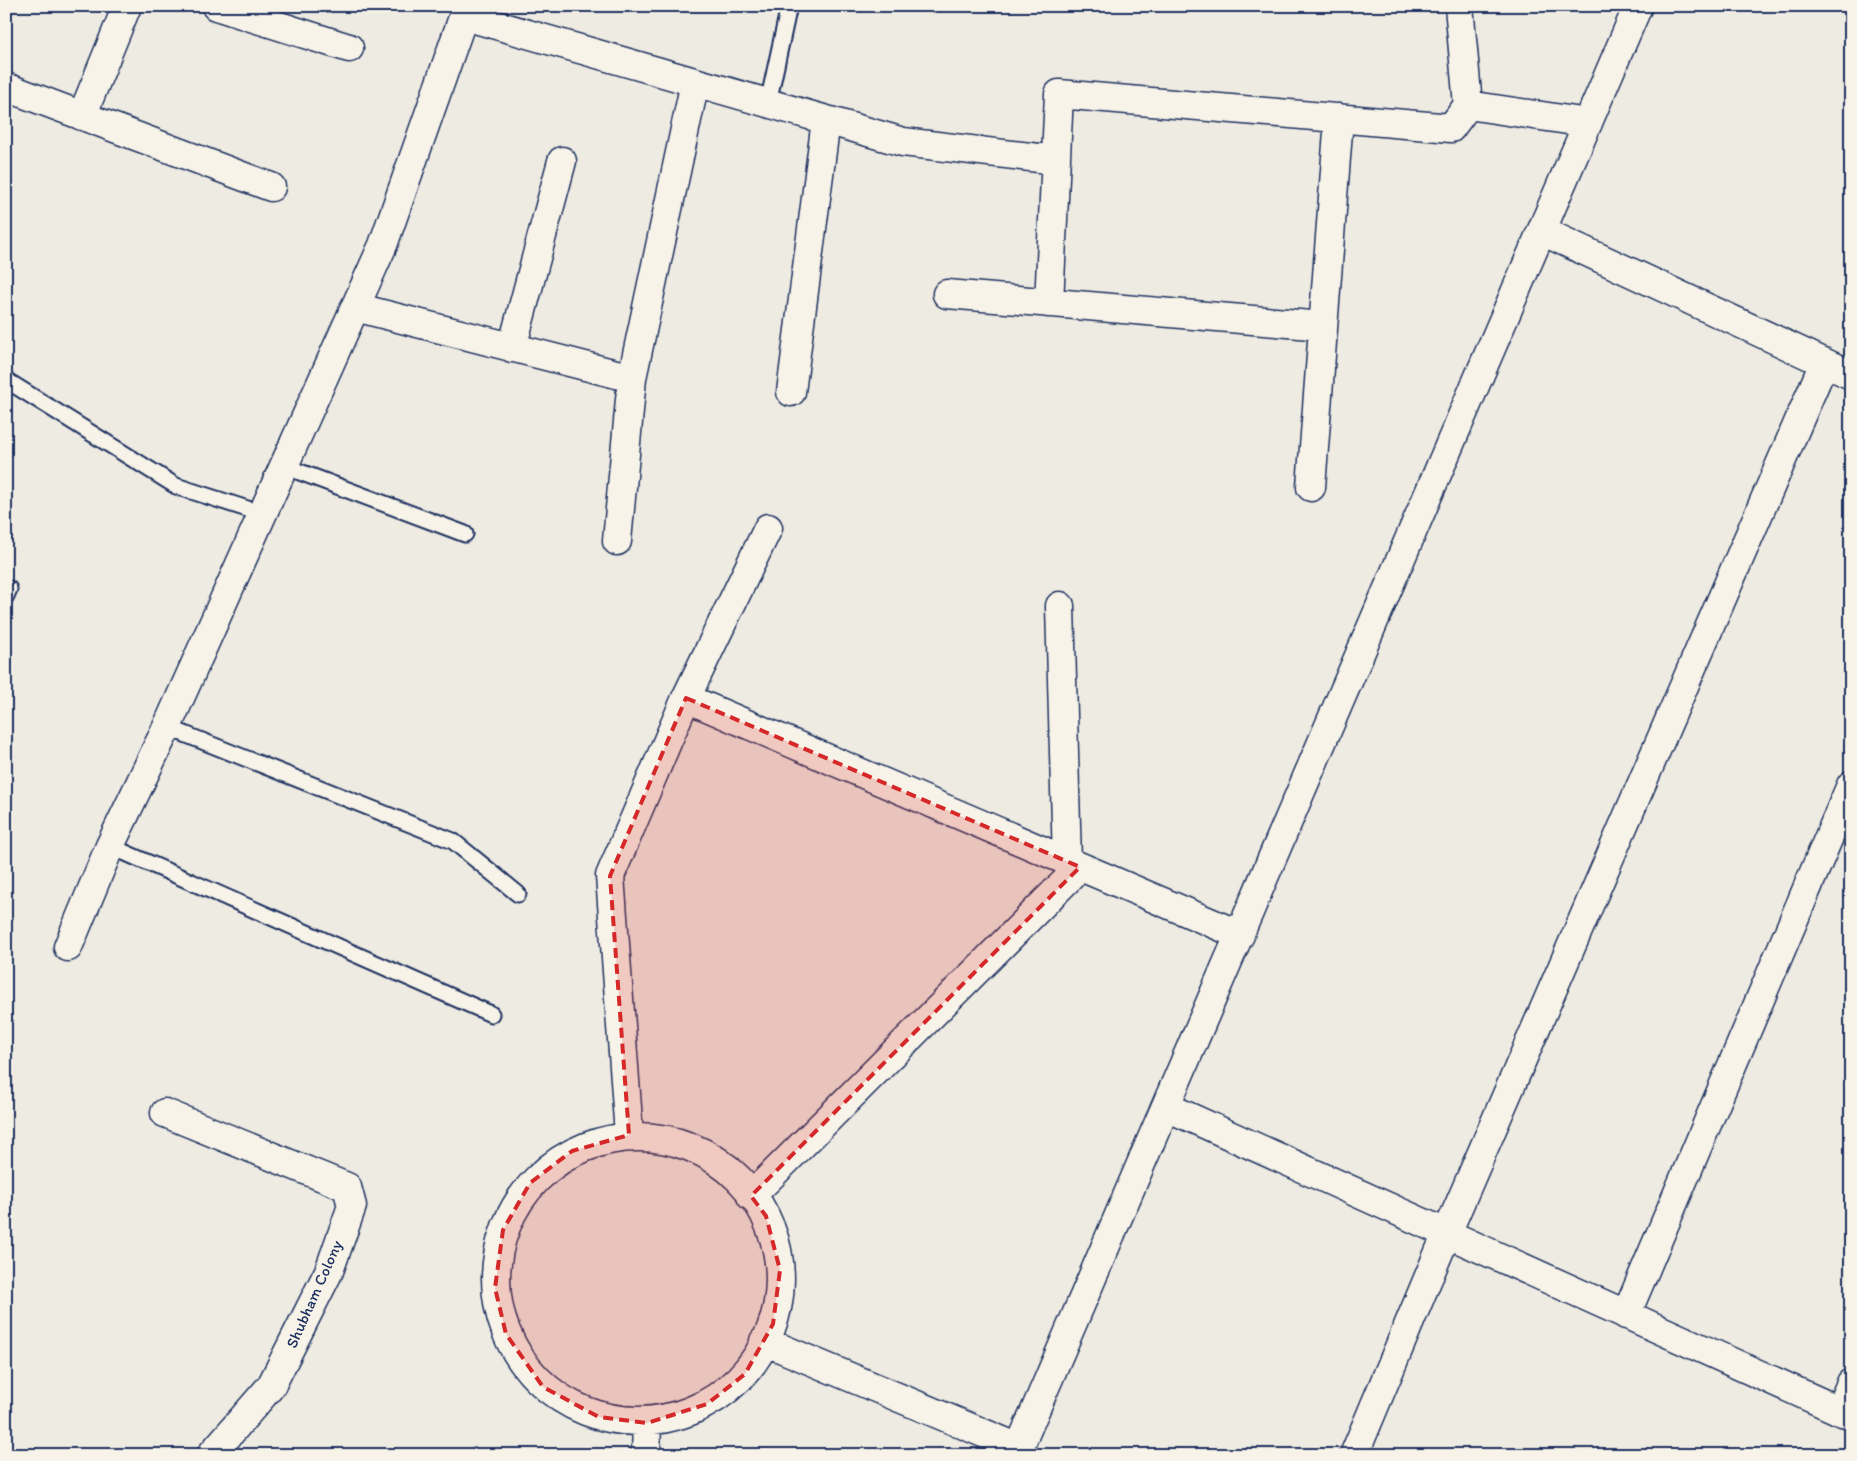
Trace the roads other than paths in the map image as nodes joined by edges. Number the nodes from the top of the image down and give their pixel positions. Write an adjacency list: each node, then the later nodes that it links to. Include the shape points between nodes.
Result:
1 (127, 6): 12 (street)
2 (216, 6): 7 (street)
3 (789, 6): 10 (lane)
4 (1459, 6): 11 (street)
5 (1638, 6): 15 (street)
6 (466, 11): 8 (street); 22 (street, via 383,245)
7 (349, 48)
8 (695, 82): 10 (street); 27 (street)
9 (6, 87): 12 (street)
10 (768, 103): 14 (street)
11 (1468, 105): 13 (street, via 1451,128); 15 (street)
12 (82, 116): 18 (street)
13 (1339, 118): 16 (street, via 1059,94); 23 (street)
14 (826, 120): 16 (street, via 903,142); 29 (street)
15 (1588, 123): 19 (street)
16 (1056, 160): 21 (street)
17 (562, 162): 24 (street)
18 (271, 186)
19 (1542, 231): 25 (street); 45 (street)
20 (947, 294): 21 (street)
21 (1050, 303): 23 (street)
22 (355, 307): 24 (street); 30 (street)
23 (1323, 326): 31 (street)
24 (512, 348): 27 (street)
25 (1824, 363): 26 (street); 52 (street)
26 (1851, 375)
27 (632, 378): 35 (street)
28 (6, 380): 32 (lane, via 176,486)
29 (792, 392)
30 (284, 466): 32 (street); 34 (lane)
31 (1311, 487)
32 (262, 514): 40 (street)
33 (768, 528): 39 (street)
34 (465, 534)
35 (617, 541)
36 (6, 588): 37 (lane, via 9,589)
37 (6, 596)
38 (1060, 606): 43 (street)
39 (686, 698): 43 (street); 50 (street, via 610,876)
40 (167, 727): 42 (street); 44 (lane, via 453,841)
41 (1851, 785): 53 (street)
42 (110, 846): 46 (street); 47 (lane)
43 (1074, 864): 45 (street); 51 (street)
44 (518, 894)
45 (1240, 936): 48 (street)
46 (68, 947)
47 (491, 1014)
48 (1167, 1107): 52 (street); 58 (street)
49 (165, 1113): 59 (street, Shubham Colony, via 347,1187 352,1206 329,1271 272,1386)
50 (629, 1135): 51 (street, via 692,1146 732,1171); 57 (street, via 572,1151 530,1183 503,1230 495,1288 506,1334 543,1386 599,1417)
51 (751, 1196): 54 (street, via 766,1216 780,1270 774,1324)
52 (1447, 1233): 53 (street); 61 (street)
53 (1626, 1315): 56 (street)
54 (764, 1341): 57 (street, via 745,1374 707,1404); 58 (street)
55 (1851, 1383): 56 (street)
56 (1845, 1414)
57 (647, 1422): 60 (street)
58 (1017, 1451)
59 (211, 1455)
60 (646, 1455)
61 (1354, 1455)

